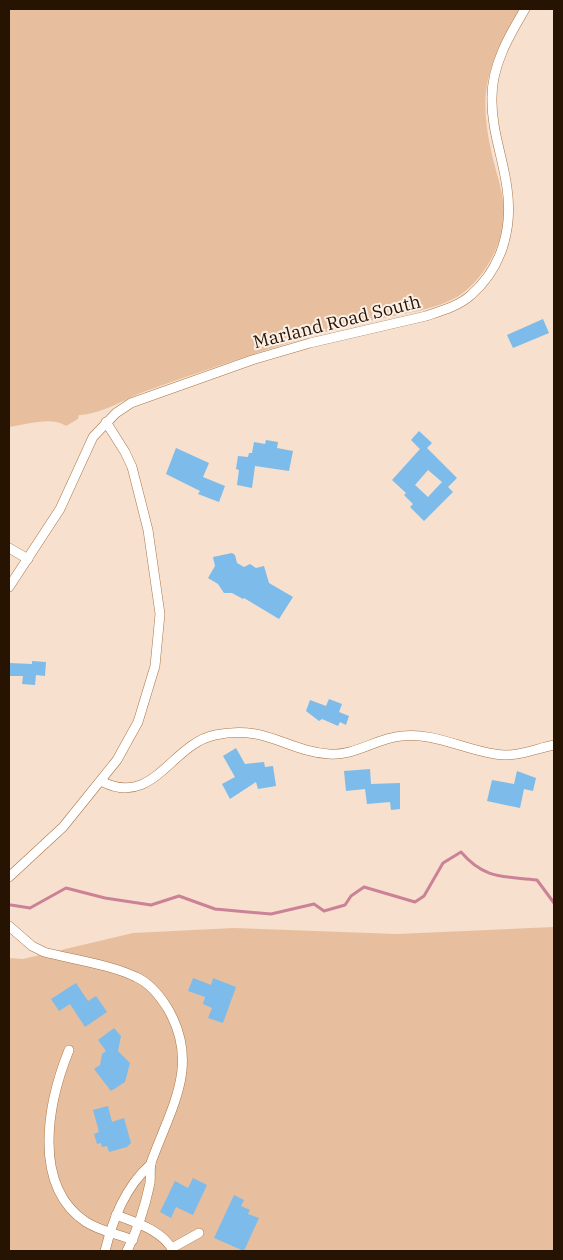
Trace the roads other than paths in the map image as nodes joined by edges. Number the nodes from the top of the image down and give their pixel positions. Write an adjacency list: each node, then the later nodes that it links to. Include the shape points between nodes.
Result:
1 (525, 9): 2 (street, Marland Road South, via 501,54 492,84 492,116 507,186 509,223 493,269 470,296 426,316 252,360 131,403)
2 (106, 422): 4 (street, Marland Road South, via 92,437 60,509); 7 (street, via 125,452 137,480 160,614 155,666 138,722)
3 (9, 548): 4 (street)
4 (28, 559): 5 (street, Marland Road South)
5 (9, 587)
6 (554, 745): 7 (street, via 507,756 415,735 401,736 352,753 330,754 269,736 238,731 194,743 164,772 136,786 114,788)
7 (102, 781): 8 (street, via 62,827)
8 (11, 872)
9 (9, 926): 11 (street, via 44,952 136,976 163,1000 178,1031 184,1050 184,1064 180,1084)
10 (69, 1050): 14 (street, via 51,1112 52,1169 66,1204 87,1222)
11 (150, 1164): 12 (street, via 138,1175); 13 (street, via 150,1180)
12 (116, 1215): 13 (street); 14 (street)
13 (139, 1224): 16 (street); 17 (street, via 158,1235)
14 (109, 1232): 16 (street); 18 (street)
15 (200, 1232): 17 (street)
16 (133, 1240): 19 (street)
17 (172, 1250)
18 (105, 1251)
19 (127, 1251)

